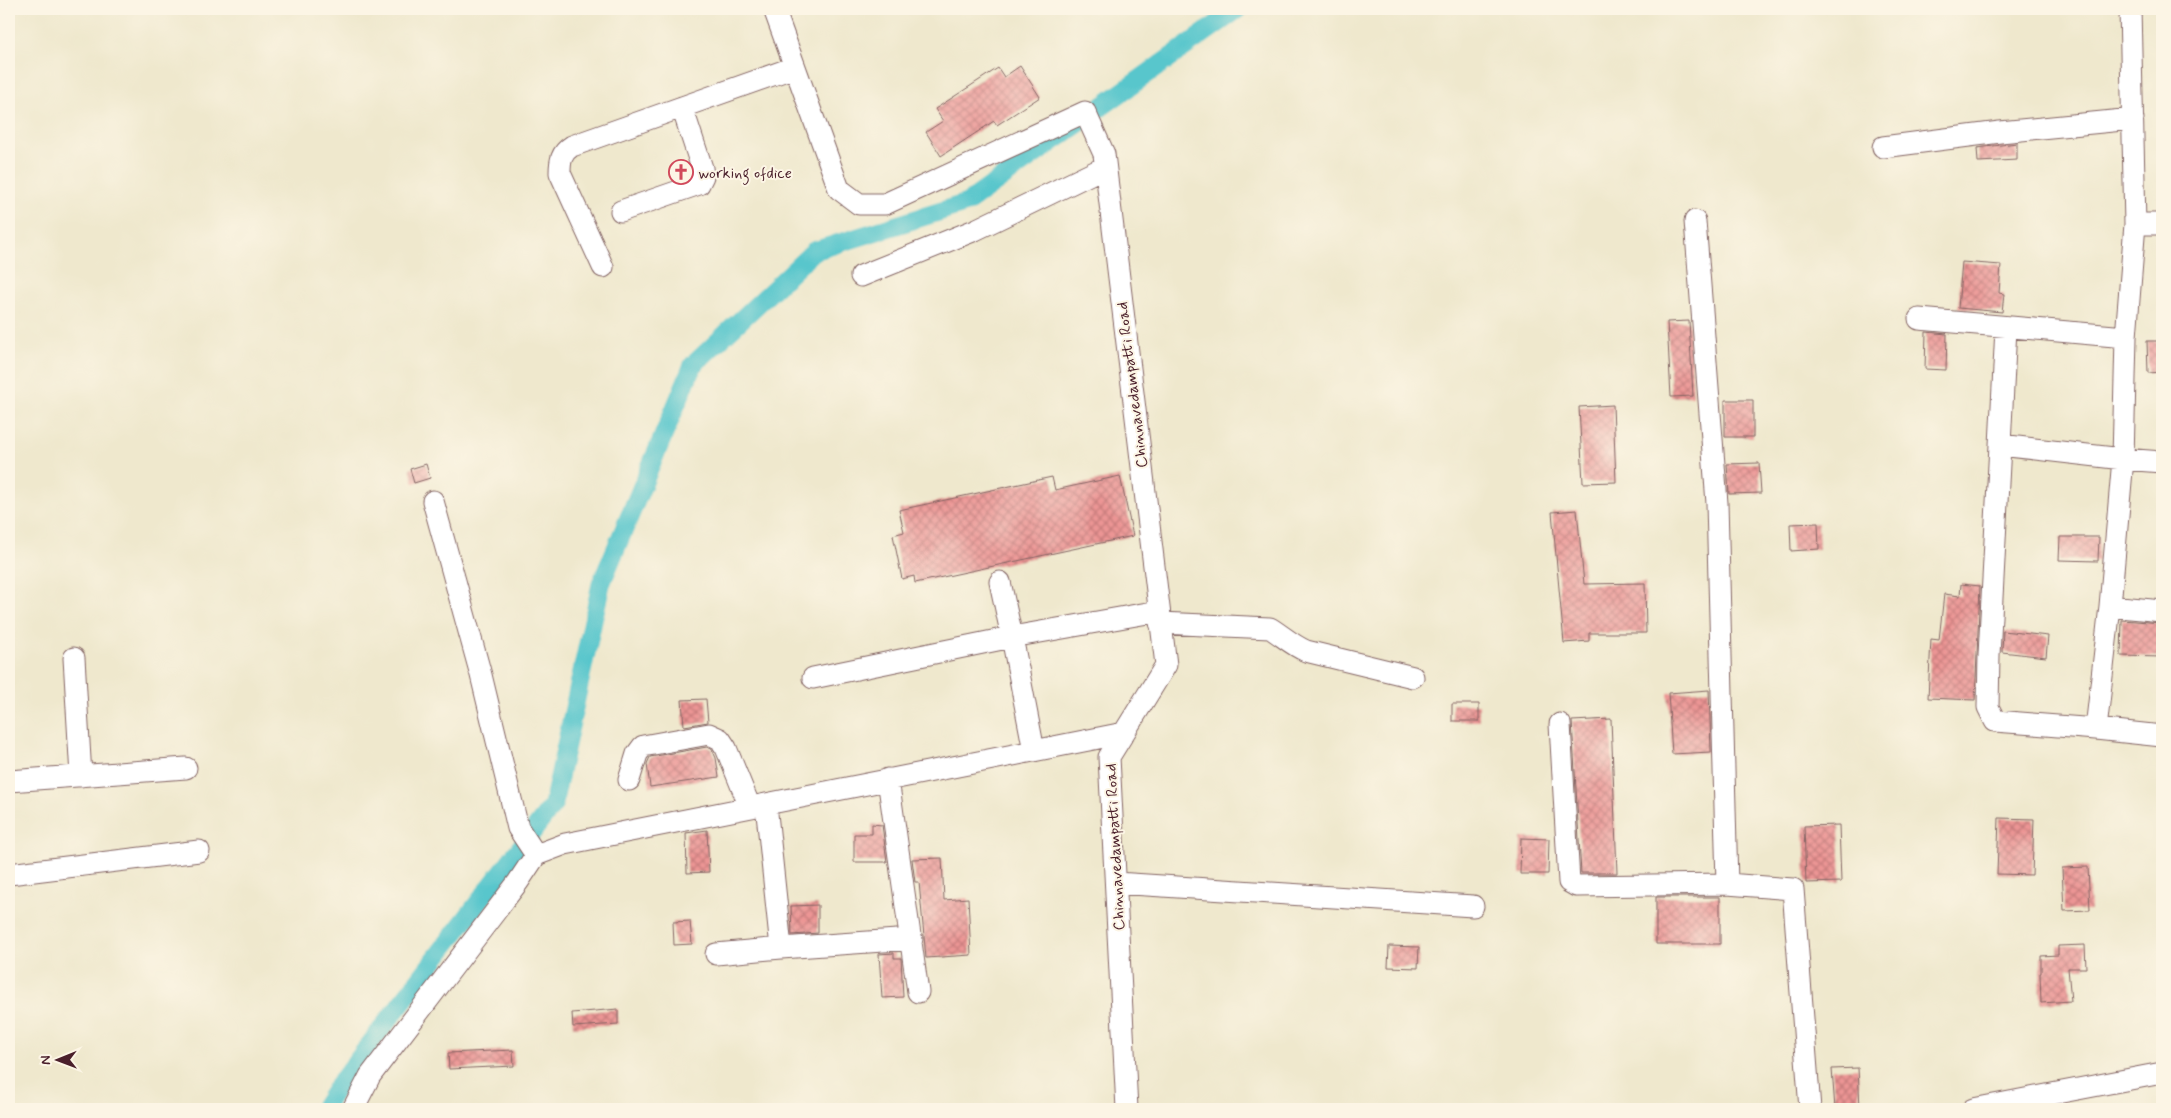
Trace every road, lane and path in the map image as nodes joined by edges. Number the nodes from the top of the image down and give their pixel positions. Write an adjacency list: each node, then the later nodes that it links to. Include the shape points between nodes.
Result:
1 (774, 9): 3 (street, Chinnavedampatti Road)
2 (2130, 9): 5 (street)
3 (795, 67): 4 (street); 7 (street, Chinnavedampatti Road, via 839,188 859,204 885,204 1085,112)
4 (682, 107): 8 (street, via 702,168 699,184); 12 (street, via 572,146 565,150 560,160 560,173)
5 (2133, 119): 6 (street); 10 (street)
6 (1883, 147)
7 (1104, 161): 13 (street, via 975,230); 24 (street, Chinnavedampatti Road)
8 (621, 211)
9 (1695, 221): 44 (street, via 1717,503)
10 (2135, 224): 11 (street); 16 (street)
11 (2162, 224)
12 (603, 267)
13 (862, 276)
14 (1919, 319): 15 (street)
15 (2006, 328): 16 (street); 17 (street)
16 (2126, 337): 18 (street)
17 (2000, 445): 18 (street); 30 (street, via 1988,707 1995,721)
18 (2123, 459): 19 (street); 22 (street)
19 (2162, 462)
20 (433, 501): 41 (street, via 481,675 518,828)
21 (1000, 582): 25 (street)
22 (2110, 606): 23 (street); 30 (street)
23 (2162, 611)
24 (1160, 617): 25 (street); 27 (street, via 1270,628 1292,646 1306,651); 31 (street, Chinnavedampatti Road, via 1166,665)
25 (1012, 637): 28 (street); 33 (street)
26 (74, 658): 35 (street)
27 (1413, 677)
28 (814, 678)
29 (1560, 724): 44 (street, via 1570,882 1576,886)
30 (2096, 729): 32 (street)
31 (1124, 733): 33 (street); 43 (street, Chinnavedampatti Road, via 1109,757)
32 (2162, 736)
33 (1034, 751): 36 (street)
34 (186, 768): 35 (street)
35 (81, 776): 38 (street)
36 (888, 779): 39 (street); 46 (street)
37 (629, 780): 39 (street, via 642,746 709,734 720,739)
38 (9, 781)
39 (758, 805): 41 (street, via 565,844); 47 (street)
40 (199, 851): 42 (street)
41 (536, 854): 51 (street, via 370,1076)
42 (9, 874)
43 (1116, 883): 45 (street); 52 (street, Chinnavedampatti Road)
44 (1727, 884): 53 (street, via 1794,890)
45 (1473, 906)
46 (912, 939): 47 (street); 49 (street)
47 (780, 948): 48 (street)
48 (716, 954)
49 (918, 992)
50 (2162, 1073): 54 (street)
51 (353, 1109)
52 (1127, 1109)
53 (1810, 1109)
54 (1973, 1109)

